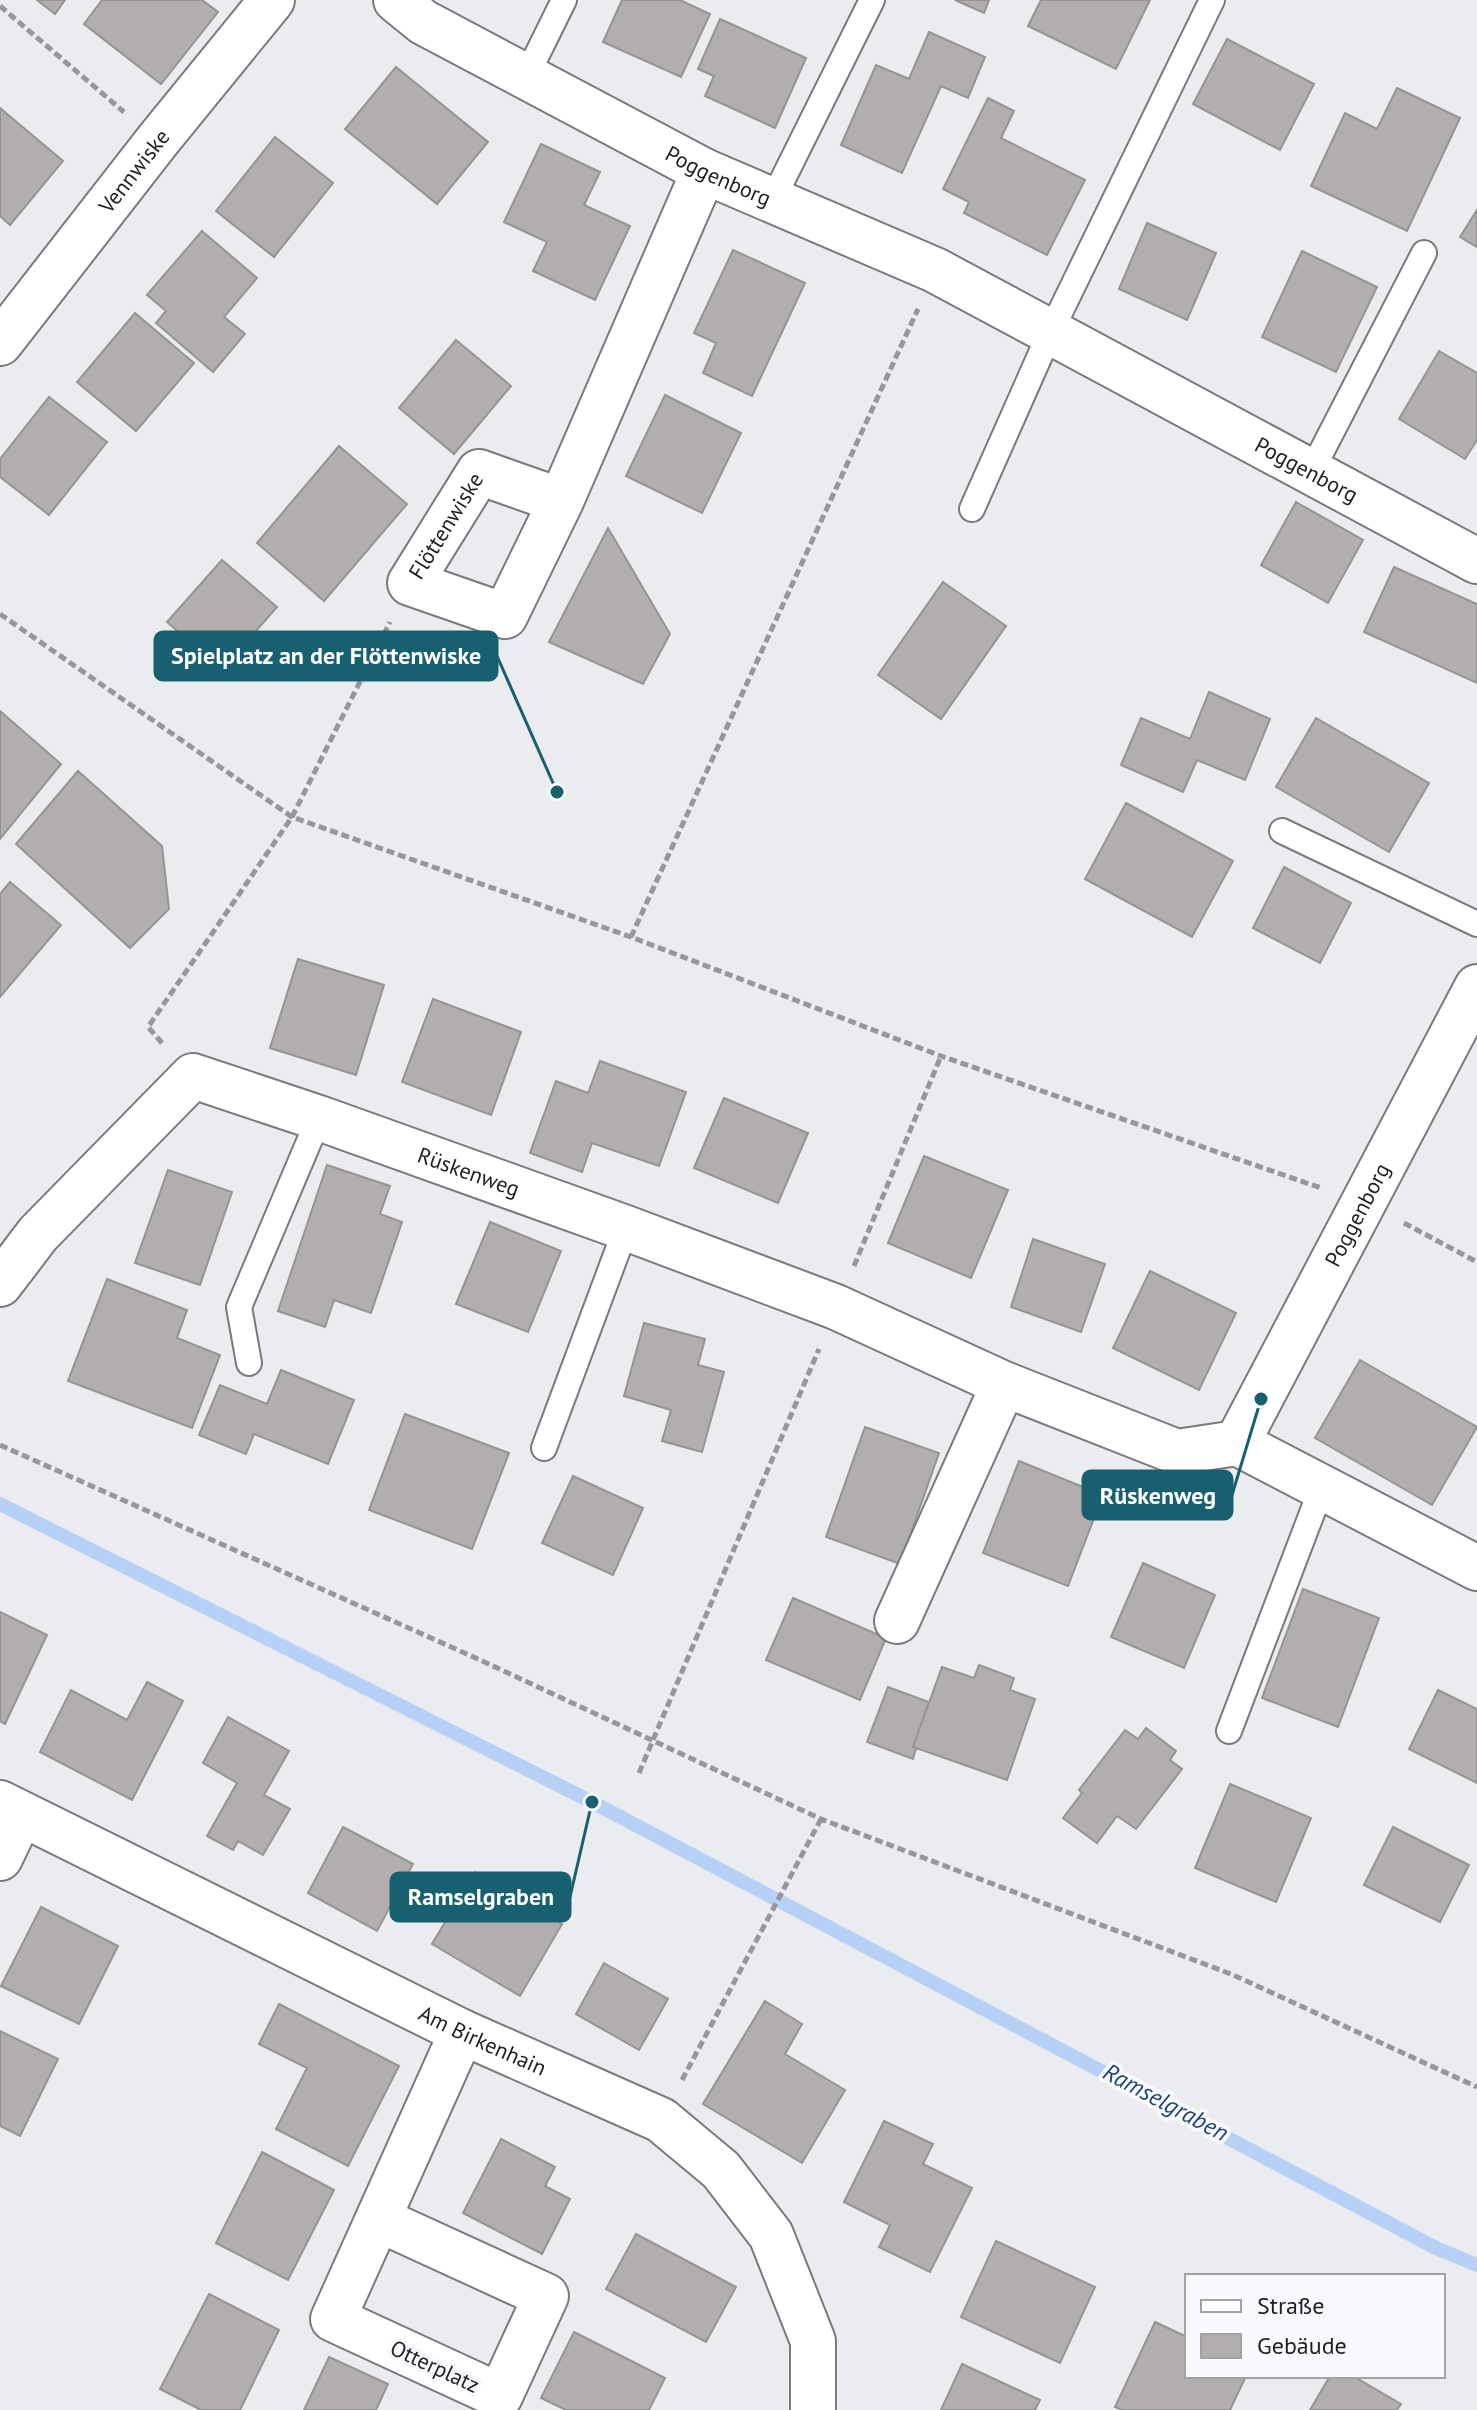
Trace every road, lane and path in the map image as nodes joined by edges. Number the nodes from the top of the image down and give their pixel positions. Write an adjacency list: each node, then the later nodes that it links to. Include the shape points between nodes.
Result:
1 (272, 0): 8 (street, Vennwiske)
2 (396, 0): 7 (street, Poggenborg, via 423,22)
3 (564, 0): 7 (lane)
4 (872, 0): 10 (lane)
5 (1212, 0): 13 (lane)
6 (0, 6): 8 (path)
7 (526, 77): 9 (street, Poggenborg)
8 (158, 140): 14 (street, Vennwiske)
9 (704, 171): 10 (street, Poggenborg); 16 (street, Flöttenwiske)
10 (772, 201): 12 (street, Poggenborg)
11 (1424, 253): 15 (lane)
12 (935, 270): 13 (street, Poggenborg); 24 (path)
13 (1050, 333): 15 (street, Poggenborg); 17 (lane)
14 (0, 343)
15 (1311, 472): 18 (street, Poggenborg)
16 (561, 501): 19 (street, Flöttenwiske, via 479,472); 19 (street, Flöttenwiske, via 505,616)
17 (972, 509)
18 (1477, 561)
19 (410, 583): 21 (path)
20 (0, 614): 21 (path)
21 (292, 817): 24 (path); 27 (path, via 148,1027)
22 (1282, 831): 23 (lane)
23 (1477, 924)
24 (631, 937): 26 (path)
25 (1477, 987): 29 (street, Poggenborg)
26 (941, 1056): 29 (path); 33 (path)
27 (193, 1076): 28 (street, Rüskenweg); 32 (street, via 38,1234)
28 (319, 1118): 30 (street, Rüskenweg); 34 (lane, via 239,1307)
29 (1364, 1202): 31 (path); 36 (street, Poggenborg)
30 (626, 1228): 33 (street, Rüskenweg); 38 (lane)
31 (1477, 1262)
32 (0, 1284)
33 (836, 1307): 35 (street, Rüskenweg); 43 (path)
34 (249, 1363)
35 (1004, 1384): 36 (street, Rüskenweg, via 1177,1452); 41 (street)
36 (1237, 1443): 39 (street)
37 (0, 1445): 43 (path)
38 (544, 1448)
39 (1322, 1487): 40 (street); 42 (lane)
40 (1477, 1568)
41 (897, 1621)
42 (1229, 1731)
43 (653, 1741): 44 (path); 46 (path)
44 (639, 1773)
45 (10, 1809): 47 (street); 48 (street, Am Birkenhain)
46 (821, 1819): 49 (path, via 1231,1974); 50 (path)
47 (0, 1858)
48 (462, 2032): 50 (street, Am Birkenhain); 51 (street, Otterplatz)
49 (1477, 2087)
50 (661, 2120): 52 (street, Am Birkenhain, via 721,2170 771,2235 813,2341)
51 (378, 2219): 51 (street, Otterplatz, via 333,2319 500,2396 546,2296)
52 (813, 2410)

